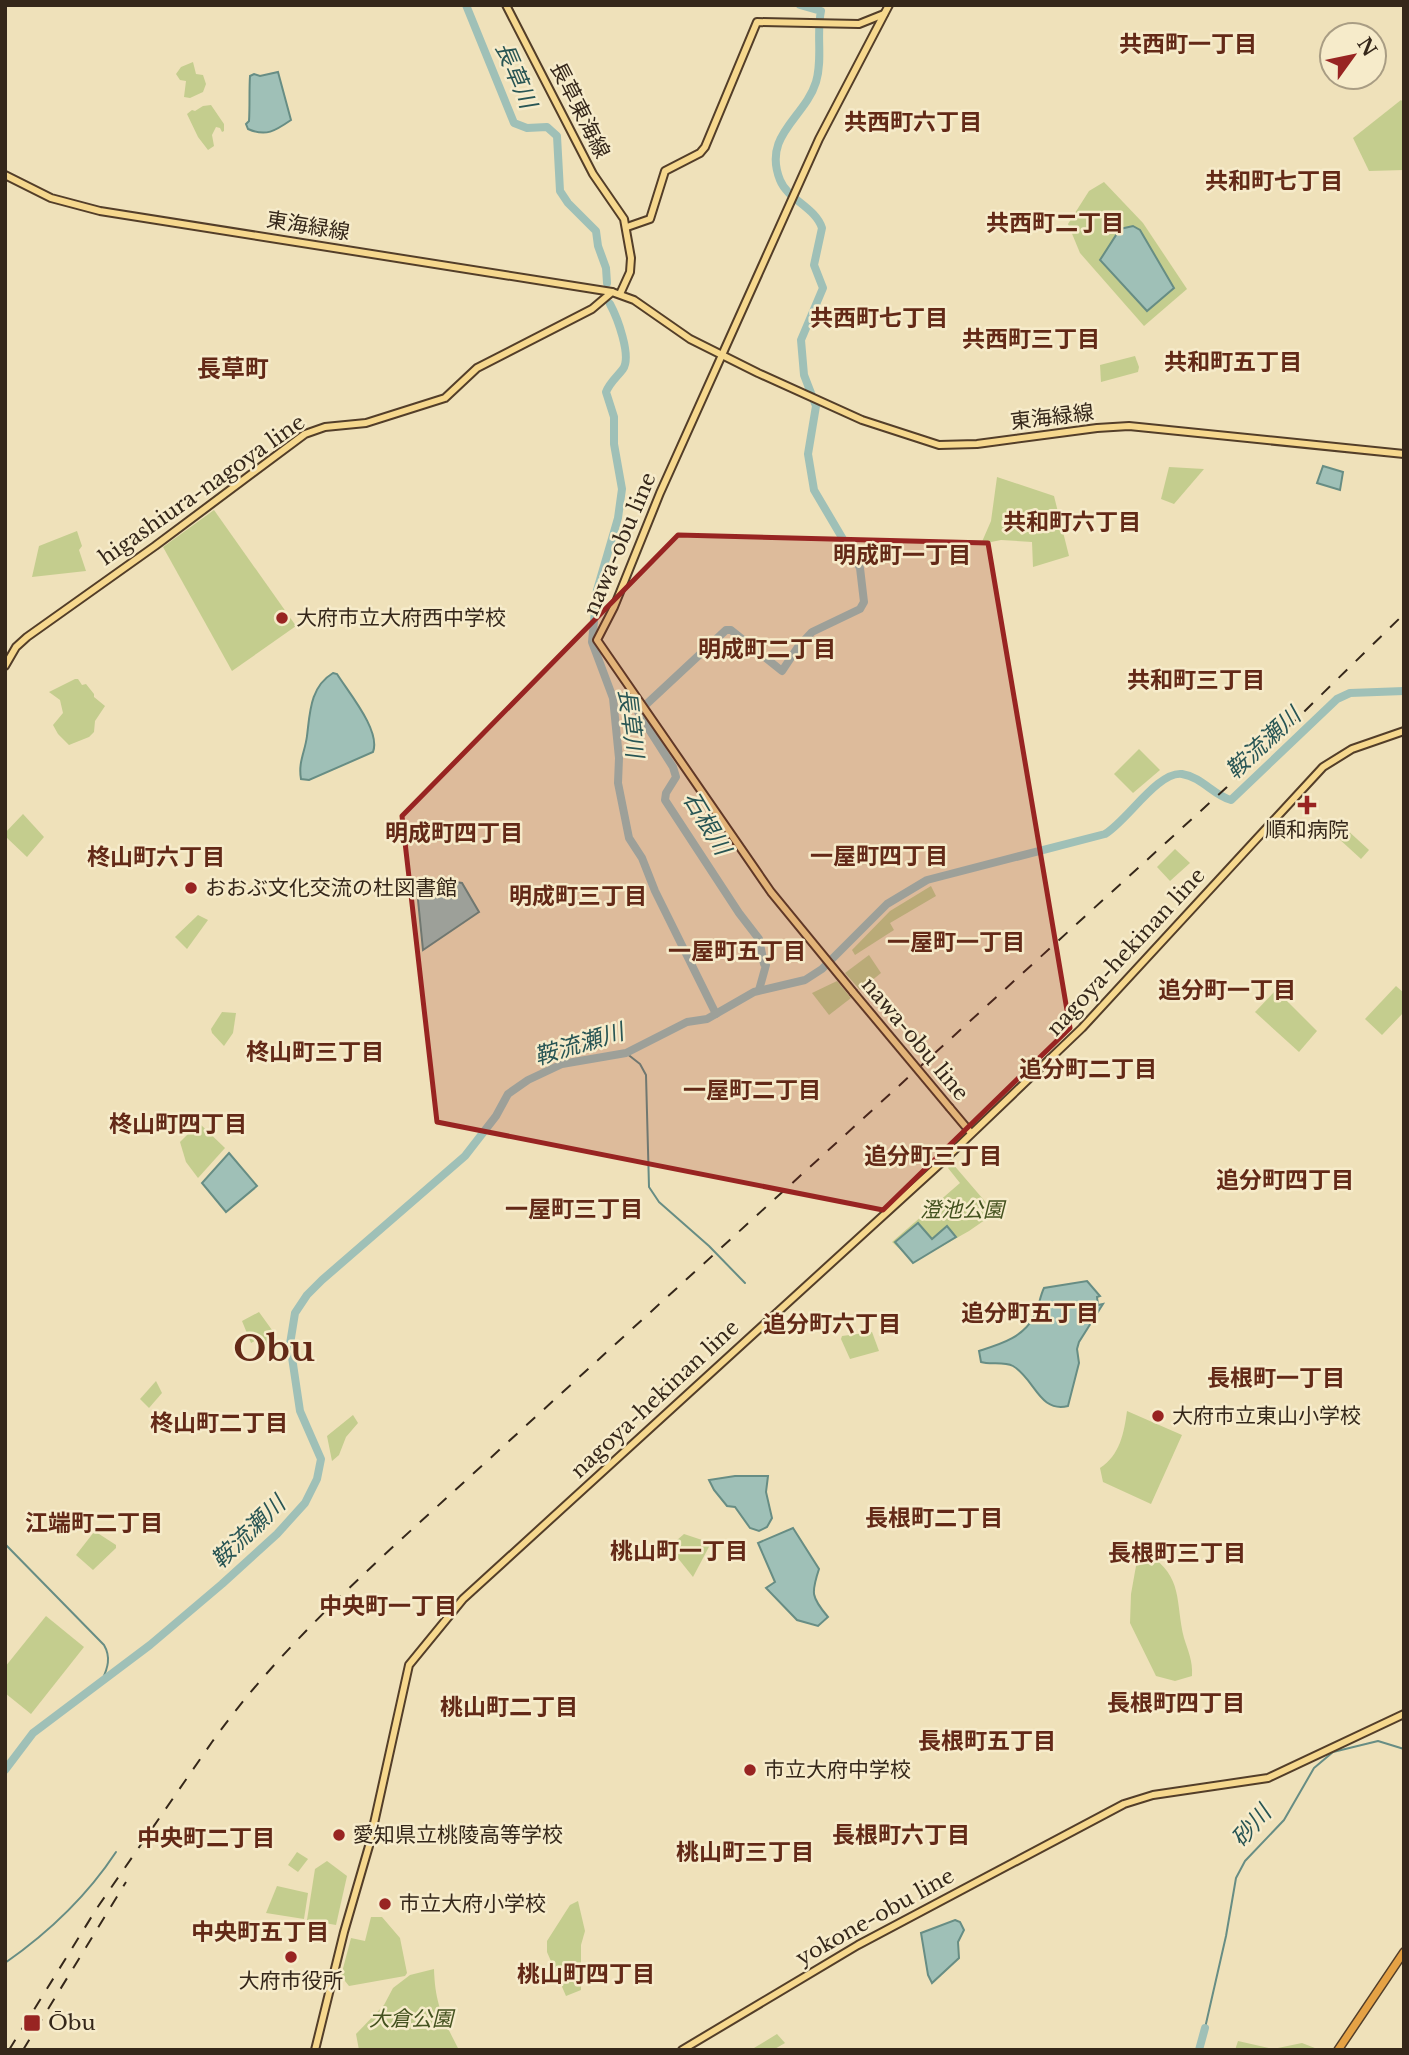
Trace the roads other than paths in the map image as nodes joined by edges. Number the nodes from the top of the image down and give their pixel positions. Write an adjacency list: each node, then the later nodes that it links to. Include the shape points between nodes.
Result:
1 (506, 5): 5 (main road, 長草東海線, via 593,174)
2 (889, 5): 3 (main road)
3 (884, 14): 5 (main road, via 859,24 757,22 705,147 666,171 650,219); 8 (main road, nawa-obu line, via 819,139)
4 (5, 175): 6 (main road, 東海緑線, via 51,198 100,211)
5 (627, 227): 7 (main road, via 630,272)
6 (612, 292): 7 (main road); 10 (main road, higashiura-nagoya line, via 592,309 477,368 445,398 366,423 305,434 27,637)
7 (620, 294): 8 (main road, 東海緑線)
8 (722, 356): 9 (main road, 東海緑線, via 862,420 939,445 1129,426); 12 (main road, nawa-obu line, bridge, via 597,640 771,892)
9 (1404, 454)
10 (5, 666)
11 (1404, 731): 12 (main road, nagoya-hekinan line, via 1352,749 1323,767 1082,1028)
12 (971, 1133): 15 (main road, nagoya-hekinan line, via 485,1577 410,1665 369,1846)
13 (1404, 1714): 16 (main road, yokone-obu line, via 1268,1778 1161,1793 1124,1804 858,1945)
14 (1404, 1952): 17 (highway)
15 (315, 2050)
16 (682, 2050)
17 (1338, 2050)

